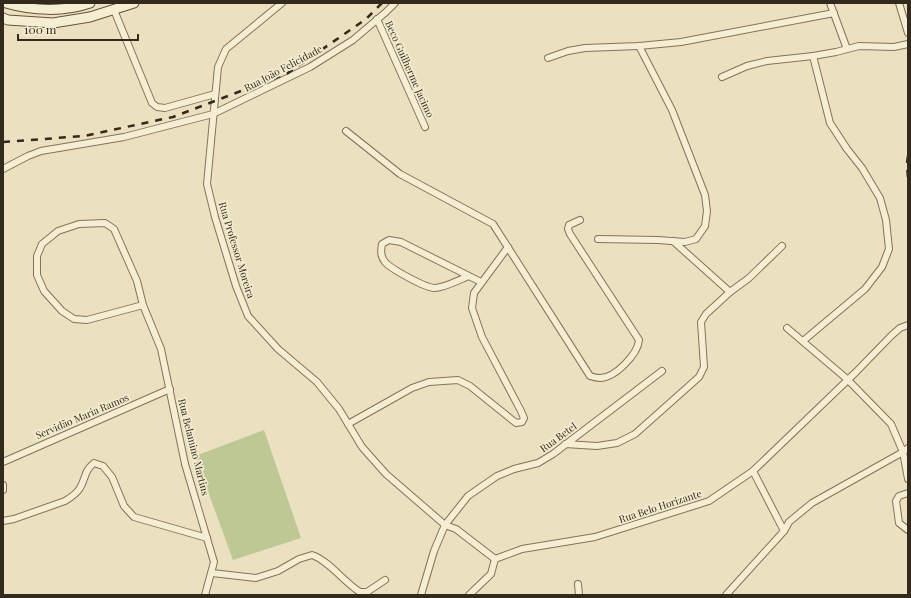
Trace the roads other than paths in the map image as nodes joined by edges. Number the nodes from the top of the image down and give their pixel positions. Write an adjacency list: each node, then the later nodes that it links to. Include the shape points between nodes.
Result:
1 (6, 3): 8 (main road)
2 (90, 3): 8 (main road, via 76,8)
3 (134, 3): 9 (main road)
4 (282, 3): 20 (street, Rua Professor Moreira, via 226,49 218,67)
5 (395, 3): 12 (street, Rua João Felicidade)
6 (830, 3): 10 (street)
7 (899, 3): 13 (street)
8 (49, 6)
9 (114, 10): 11 (main road, via 90,17 53,22); 20 (street, via 152,103 158,108)
10 (834, 13): 15 (street, via 681,42); 16 (street)
11 (3, 18)
12 (377, 19): 21 (street, Rua João Felicidade, via 352,40 310,67); 22 (street, Beco Guilherme Jacimo)
13 (908, 33)
14 (908, 44): 16 (street, via 894,47 859,46)
15 (639, 46): 18 (street, via 585,48); 27 (street, via 672,110 705,195 705,226 696,239)
16 (847, 49): 17 (street)
17 (813, 56): 19 (street, via 767,61); 36 (street, via 830,123 880,198 886,220 889,249 882,267 865,289)
18 (548, 58)
19 (722, 77)
20 (215, 94): 21 (street, Rua Professor Moreira)
21 (213, 114): 24 (street, Rua João Felicidade, via 124,137 41,152); 40 (street, Rua Professor Moreira, via 207,184 236,286 248,316 278,349 317,382)
22 (425, 127)
23 (346, 131): 29 (street, via 400,174 493,224)
24 (3, 169)
25 (580, 220): 29 (street, via 569,225 570,234 639,340 638,346 626,363 612,374 600,378 590,376)
26 (598, 239): 27 (street)
27 (673, 242): 32 (street)
28 (782, 246): 32 (street, via 749,278)
29 (508, 247): 31 (street)
30 (469, 276): 30 (street, via 401,242 389,240 382,244 380,252 384,261 399,273 433,288); 31 (street)
31 (481, 282): 40 (street, via 474,293 472,308 482,337 521,411 524,418 522,422 516,423 470,386 458,380 429,382 412,388)
32 (730, 292): 41 (street, via 701,322 704,367 699,377 635,434 617,443 597,446)
33 (143, 305): 33 (street, via 87,320 74,319 62,311 44,291 37,275 37,256 42,244 58,231 79,224 105,223 114,229 137,281); 39 (street, Rua Belamino Martins, via 161,350)
34 (908, 325): 38 (street, Rua Belo Horizante, via 891,336)
35 (787, 328): 36 (street)
36 (803, 342): 38 (street)
37 (662, 371): 41 (street, Rua Betel)
38 (847, 380): 43 (street, via 891,424); 45 (street, Rua Belo Horizante)
39 (170, 389): 44 (street, Servidão Maria Ramos); 54 (street, Rua Belamino Martins, via 185,464)
40 (348, 424): 51 (street, Rua Professor Moreira, via 362,447 386,474)
41 (565, 444): 51 (street, Rua Betel, via 538,463 496,476 468,496)
42 (908, 448): 43 (street)
43 (903, 452): 46 (street); 52 (street, via 812,503 789,522)
44 (3, 462)
45 (753, 471): 52 (street); 55 (street, Rua Belo Horizante, via 709,501 595,537 522,549)
46 (908, 479)
47 (3, 485): 48 (street)
48 (3, 490)
49 (908, 493): 53 (street, via 899,496 896,501 899,523)
50 (3, 521): 54 (street, via 70,498 79,489 88,468 94,463 104,466 124,506 134,517)
51 (445, 525): 55 (street, Rua Professor Moreira, via 456,529); 60 (street)
52 (784, 530): 63 (street)
53 (908, 530)
54 (207, 538): 56 (street, Rua Belamino Martins, via 214,562)
55 (495, 559): 61 (street, via 491,574)
56 (212, 573): 57 (street, via 256,578 312,555 360,592 367,592); 59 (street, Rua Belamino Martins)
57 (385, 580)
58 (578, 584): 62 (street)
59 (205, 595)
60 (421, 595)
61 (469, 595)
62 (579, 595)
63 (726, 595)

